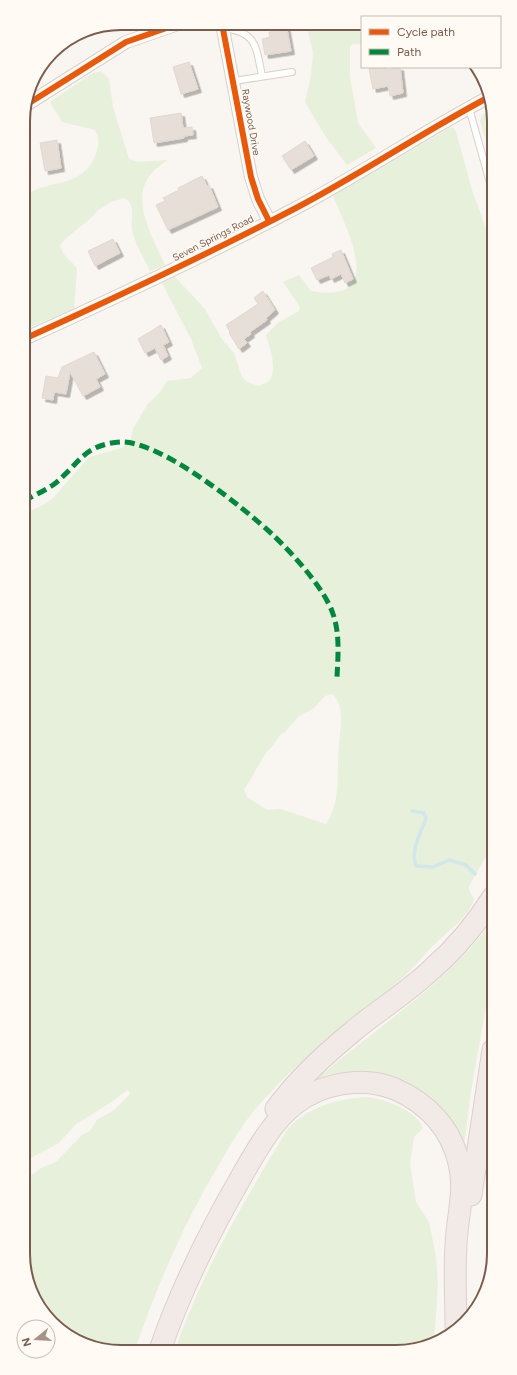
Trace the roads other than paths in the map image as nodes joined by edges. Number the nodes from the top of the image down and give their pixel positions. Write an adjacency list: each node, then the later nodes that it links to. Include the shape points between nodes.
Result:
1 (161, 30): 8 (street, via 126,42)
2 (223, 30): 6 (street, Raywood Drive)
3 (236, 30): 5 (lane, via 253,40)
4 (292, 72): 5 (lane)
5 (262, 76): 6 (lane)
6 (234, 81): 11 (street, Raywood Drive, via 250,177)
7 (484, 100): 9 (street, Seven Springs Road)
8 (32, 101)
9 (468, 108): 10 (lane); 11 (street, Seven Springs Road, via 296,208)
10 (487, 173)
11 (269, 221): 12 (street, Seven Springs Road, via 137,288)
12 (30, 336)
13 (487, 905): 17 (highway, via 445,957 416,984 327,1054 283,1100 257,1135 214,1210 173,1293)
14 (487, 1093): 15 (highway, via 475,1167)
15 (457, 1321)
16 (456, 1322): 18 (highway, via 455,1255 462,1186 460,1165 453,1144 433,1114 414,1099 391,1088 356,1082 312,1093 286,1112 267,1135 208,1238 181,1295)
17 (153, 1345)
18 (162, 1345)

